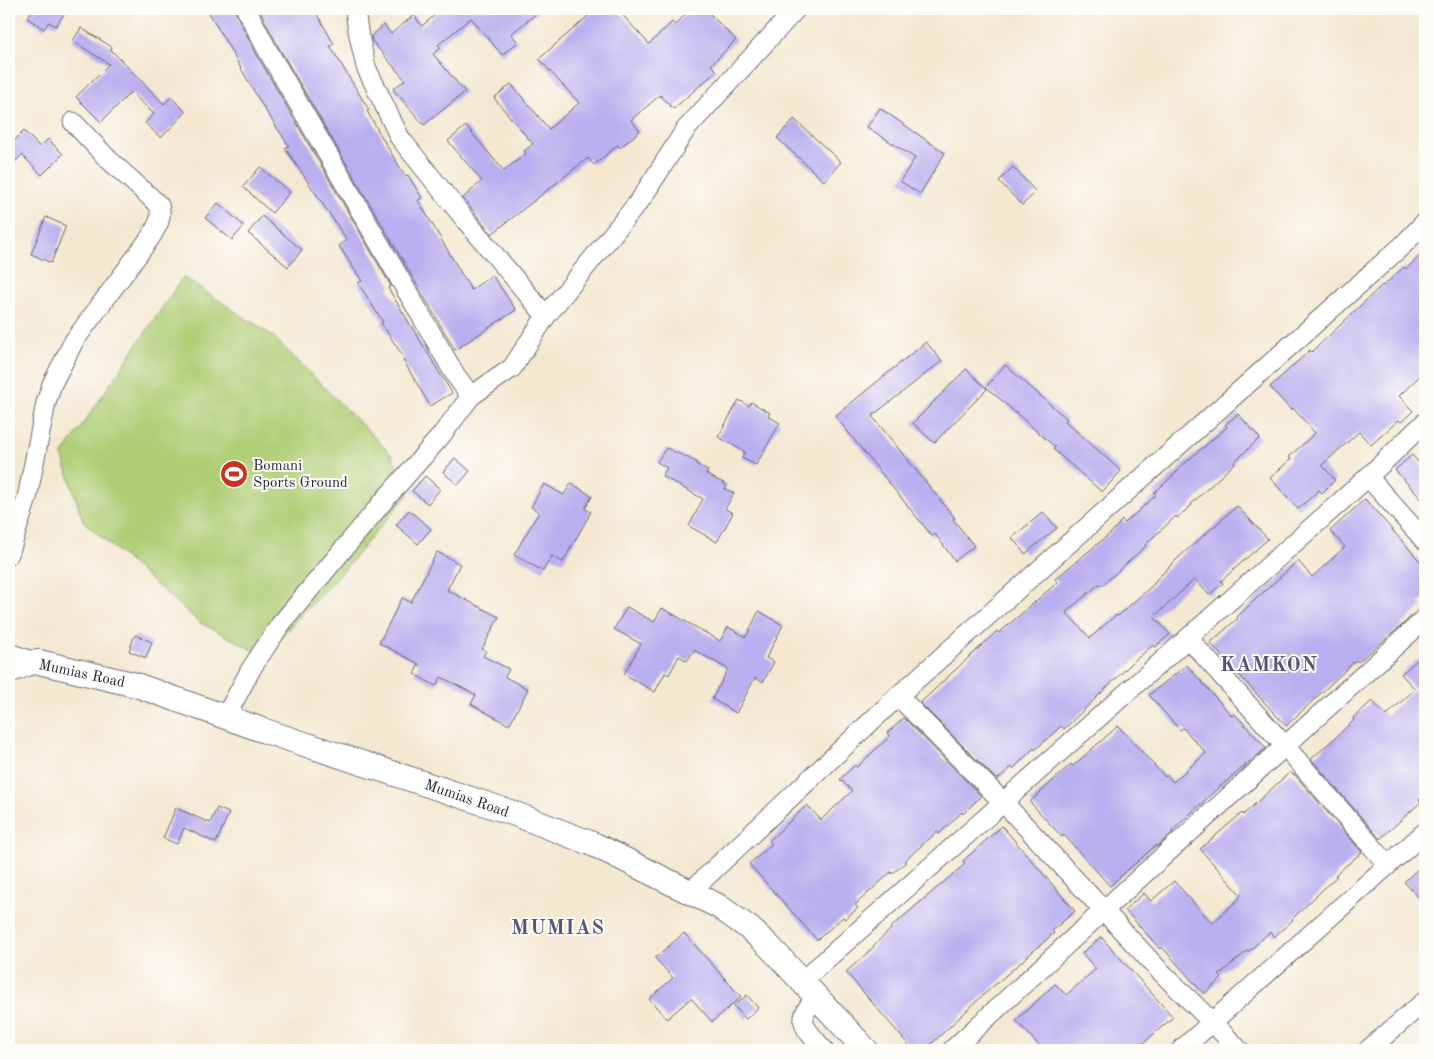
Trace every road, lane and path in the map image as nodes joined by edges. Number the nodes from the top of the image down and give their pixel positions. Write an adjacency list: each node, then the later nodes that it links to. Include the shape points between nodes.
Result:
1 (246, 9): 7 (street, via 456,376)
2 (355, 9): 6 (street, via 366,67 400,138)
3 (796, 9): 6 (street, via 686,129 641,199)
4 (73, 122): 11 (street, via 159,205 161,213 150,238 74,340 52,384 27,498)
5 (1425, 222): 17 (street)
6 (546, 316): 7 (street, via 512,368)
7 (471, 396): 18 (street, via 280,625)
8 (1425, 422): 9 (street)
9 (1368, 477): 10 (street); 13 (street)
10 (1425, 540)
11 (9, 554)
12 (1425, 619): 19 (street)
13 (1188, 638): 19 (street); 20 (street)
14 (9, 653): 15 (street)
15 (34, 662): 16 (street, Mumias Road); 18 (street, Mumias Road, via 136,685)
16 (9, 671)
17 (898, 696): 20 (street); 23 (street)
18 (226, 716): 23 (street, Mumias Road, via 595,844)
19 (1285, 746): 22 (street); 24 (street)
20 (1002, 802): 24 (street); 25 (street)
21 (1425, 832): 22 (street)
22 (1388, 866): 27 (street)
23 (690, 892): 25 (street, Mumias Road, via 718,906 749,928)
24 (1104, 910): 27 (street); 30 (street)
25 (809, 988): 28 (street, via 803,1018); 29 (street, Mumias Road)
26 (1425, 1001): 33 (street)
27 (1212, 1022): 31 (street); 32 (street)
28 (816, 1046)
29 (866, 1050)
30 (952, 1050)
31 (1181, 1050)
32 (1239, 1050)
33 (1368, 1050)

